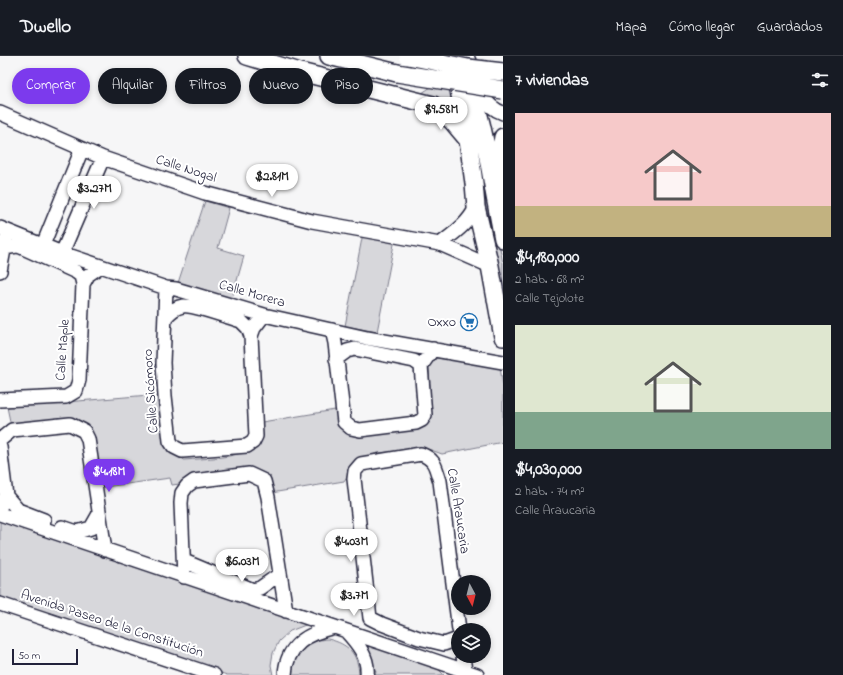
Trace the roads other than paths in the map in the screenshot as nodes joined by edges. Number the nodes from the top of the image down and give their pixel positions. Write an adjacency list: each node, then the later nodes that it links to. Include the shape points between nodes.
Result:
1 (247, 56): 9 (main road)
2 (329, 56): 8 (main road, bridge, via 397,73)
3 (408, 56): 7 (main road, bridge)
4 (413, 56): 9 (main road, via 415,68 407,86 397,91)
5 (453, 56): 13 (main road); 17 (main road, via 461,64 472,88)
6 (467, 56): 10 (street, via 479,90 489,105)
7 (503, 72)
8 (503, 90)
9 (380, 91): 13 (main road, via 433,105 452,121)
10 (503, 112)
11 (0, 113): 14 (street, Calle Nogal)
12 (503, 137): 17 (main road, via 497,173)
13 (468, 140): 18 (main road)
14 (82, 149): 15 (street, Calle Nogal); 22 (street)
15 (103, 158): 21 (street, Calle Nogal, via 243,204 312,221); 24 (street)
16 (503, 184): 17 (main road)
17 (499, 204): 20 (main road)
18 (476, 207): 21 (street, via 458,231); 26 (main road)
19 (4, 230): 22 (street, Calle Morera); 23 (street)
20 (503, 239)
21 (440, 244): 26 (street, Calle Nogal)
22 (43, 245): 24 (street, Calle Morera)
23 (4, 248): 27 (street); 28 (street, via 21,247 70,268 81,276)
24 (62, 253): 25 (street, Calle Morera)
25 (101, 266): 28 (street, via 88,275); 29 (street, Calle Morera)
26 (490, 266): 34 (main road)
27 (0, 271)
28 (83, 284): 39 (street, Calle Maple, via 79,380 76,392 66,397)
29 (166, 288): 30 (street, Calle Morera); 31 (street, Calle Sicómoro)
30 (264, 315): 32 (street, Calle Morera); 33 (street)
31 (165, 318): 33 (street, Calle Morera, via 170,312 186,305 242,321); 33 (street, Calle Sicómoro, via 163,362 166,411 170,441 174,448 182,451 247,446 253,442 256,436)
32 (332, 330): 35 (street, Calle Morera); 36 (street)
33 (251, 336)
34 (503, 337)
35 (433, 349): 37 (street, Calle Morera); 38 (street)
36 (336, 360): 38 (street, via 355,349 414,362); 38 (street, via 344,422 351,428 360,430 416,423 422,420 425,415)
37 (503, 362)
38 (421, 366)
39 (0, 400)
40 (0, 440): 44 (street, via 12,430 70,424 84,431 88,439)
41 (0, 447): 42 (street)
42 (3, 502): 44 (street, via 77,532 91,528)
43 (0, 514): 45 (street)
44 (99, 514): 45 (street)
45 (105, 550): 48 (street)
46 (184, 561): 47 (street, via 253,590); 47 (street, via 181,503 182,493 187,486 194,481 249,474 264,481); 48 (street)
47 (280, 574): 50 (street)
48 (184, 577): 50 (street)
49 (0, 604): 57 (street, Avenida Paseo de la Constitución)
50 (286, 611): 53 (street)
51 (376, 621): 52 (street, Calle Araucaria, via 354,479 355,471 361,464 421,454 434,462 440,481); 53 (street, via 361,628); 54 (street, via 419,638 444,644)
52 (458, 623)
53 (344, 630): 56 (street); 58 (street, via 320,630 294,647 286,661); 59 (street, via 358,644 365,659)
54 (451, 642)
55 (466, 663): 56 (street)
56 (471, 673)
57 (214, 675)
58 (285, 675)
59 (367, 675)

